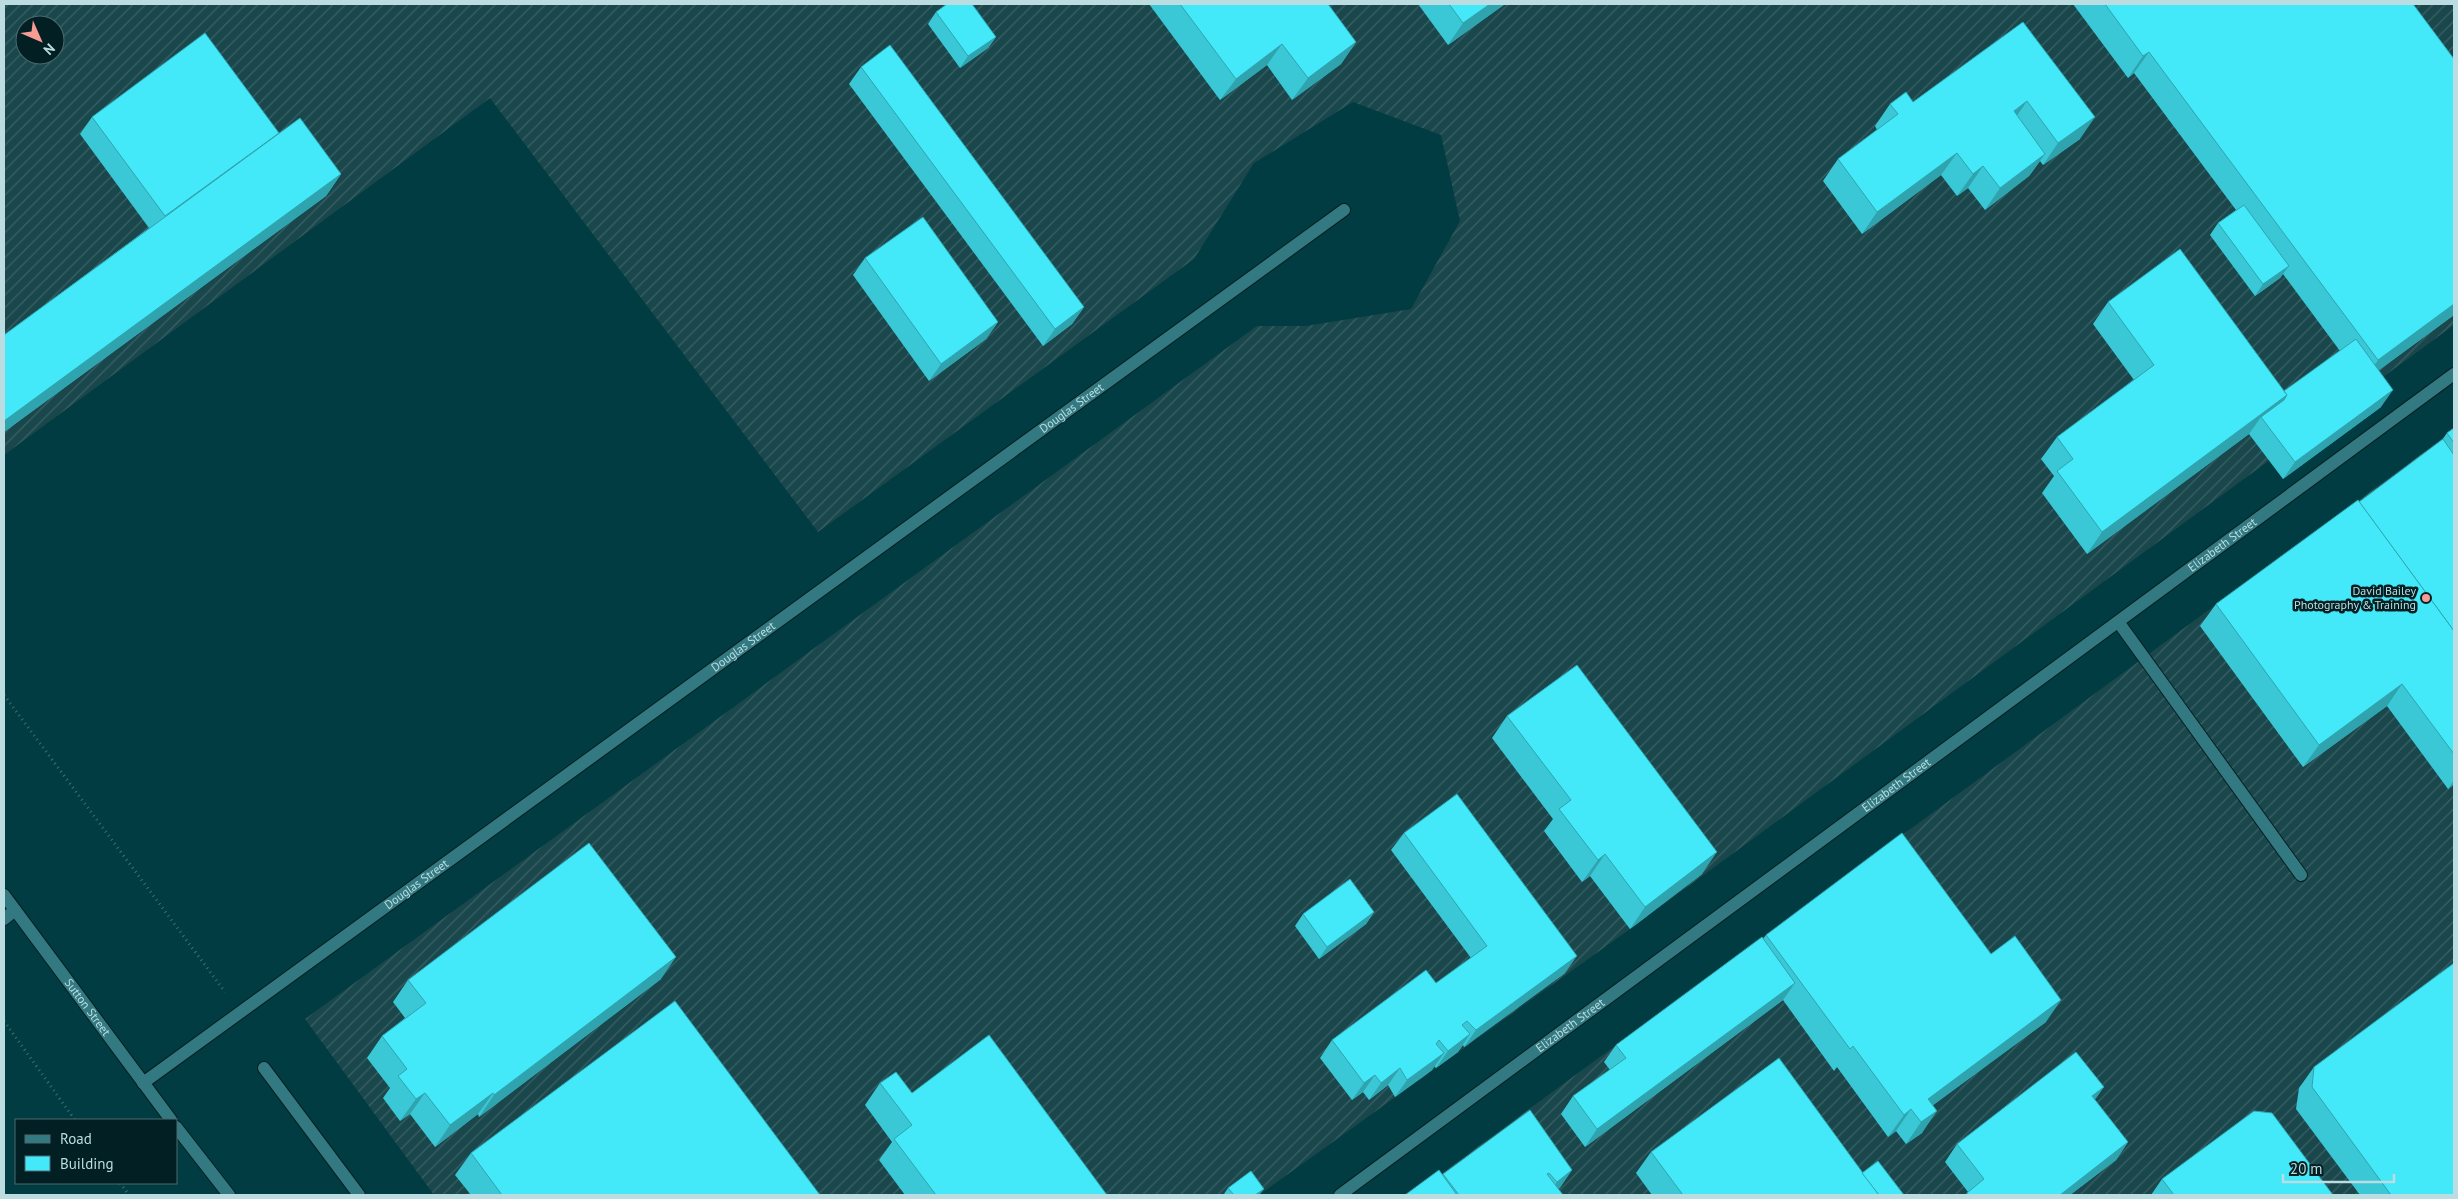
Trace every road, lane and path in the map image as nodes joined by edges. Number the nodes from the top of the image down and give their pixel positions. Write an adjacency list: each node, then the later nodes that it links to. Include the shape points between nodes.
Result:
1 (1344, 210): 9 (street, Douglas Street)
2 (2454, 374): 3 (street, Elizabeth Street)
3 (2118, 623): 5 (street); 20 (street, Elizabeth Street)
4 (4, 695): 9 (path)
5 (2301, 875)
6 (4, 895): 7 (street, Sutton Street)
7 (15, 910): 8 (street); 12 (street, Sutton Street)
8 (4, 919)
9 (240, 1012): 12 (street, Douglas Street)
10 (4, 1021): 13 (path)
11 (264, 1068): 19 (street)
12 (142, 1083): 14 (street, Sutton Street)
13 (74, 1119)
14 (170, 1119)
15 (178, 1130): 18 (street)
16 (121, 1184): 17 (path)
17 (129, 1195)
18 (228, 1195)
19 (359, 1195)
20 (1340, 1195)

